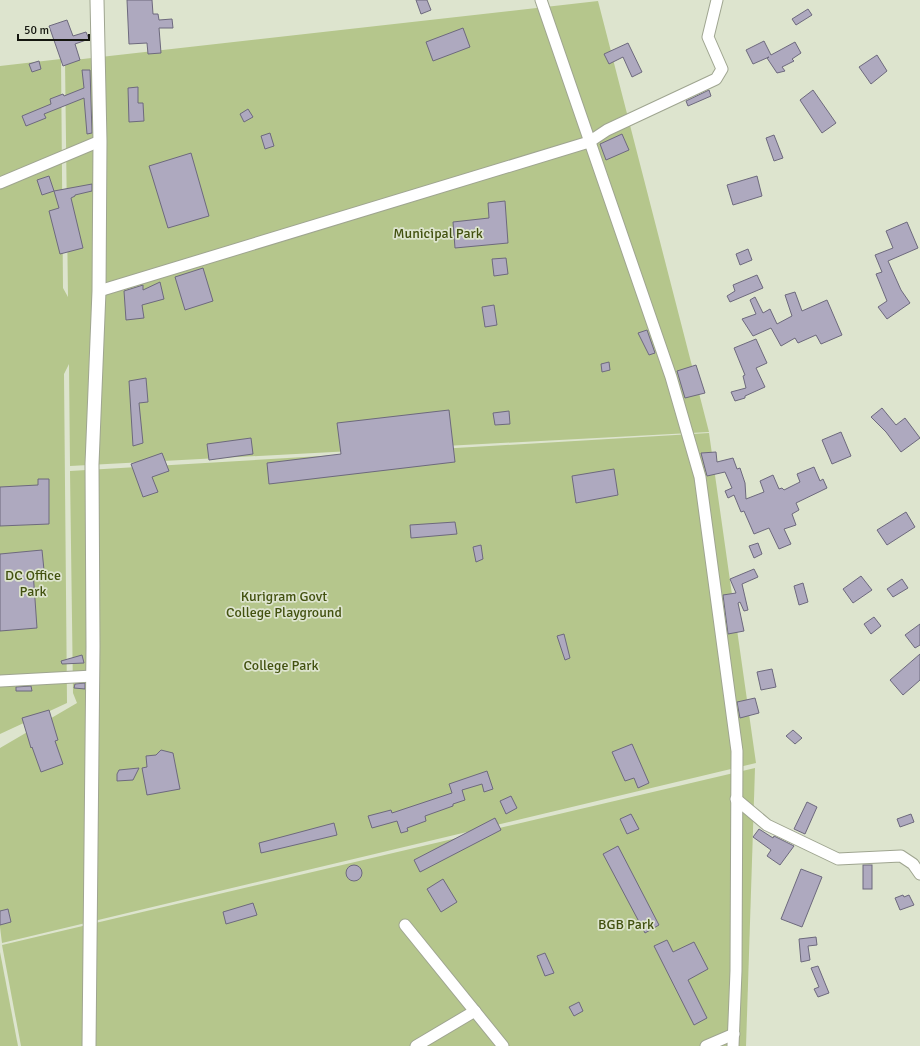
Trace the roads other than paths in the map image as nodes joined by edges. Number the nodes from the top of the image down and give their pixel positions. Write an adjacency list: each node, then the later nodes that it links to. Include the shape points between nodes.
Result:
1 (97, 0): 4 (main road)
2 (541, 0): 5 (street)
3 (716, 0): 5 (street, via 708,38 722,69 716,79 607,130)
4 (100, 141): 6 (street); 7 (main road)
5 (589, 142): 7 (street); 10 (street, via 671,377 700,477 737,751)
6 (0, 183)
7 (99, 291): 8 (main road, via 92,464)
8 (93, 676): 9 (street); 15 (main road)
9 (0, 681)
10 (736, 799): 11 (street, via 767,825 838,859 901,856 913,864); 14 (street)
11 (920, 874)
12 (404, 925): 13 (street)
13 (475, 1011): 16 (street); 17 (street)
14 (734, 1034): 18 (street); 19 (street)
15 (90, 1046)
16 (416, 1046)
17 (503, 1046)
18 (706, 1046)
19 (734, 1046)

